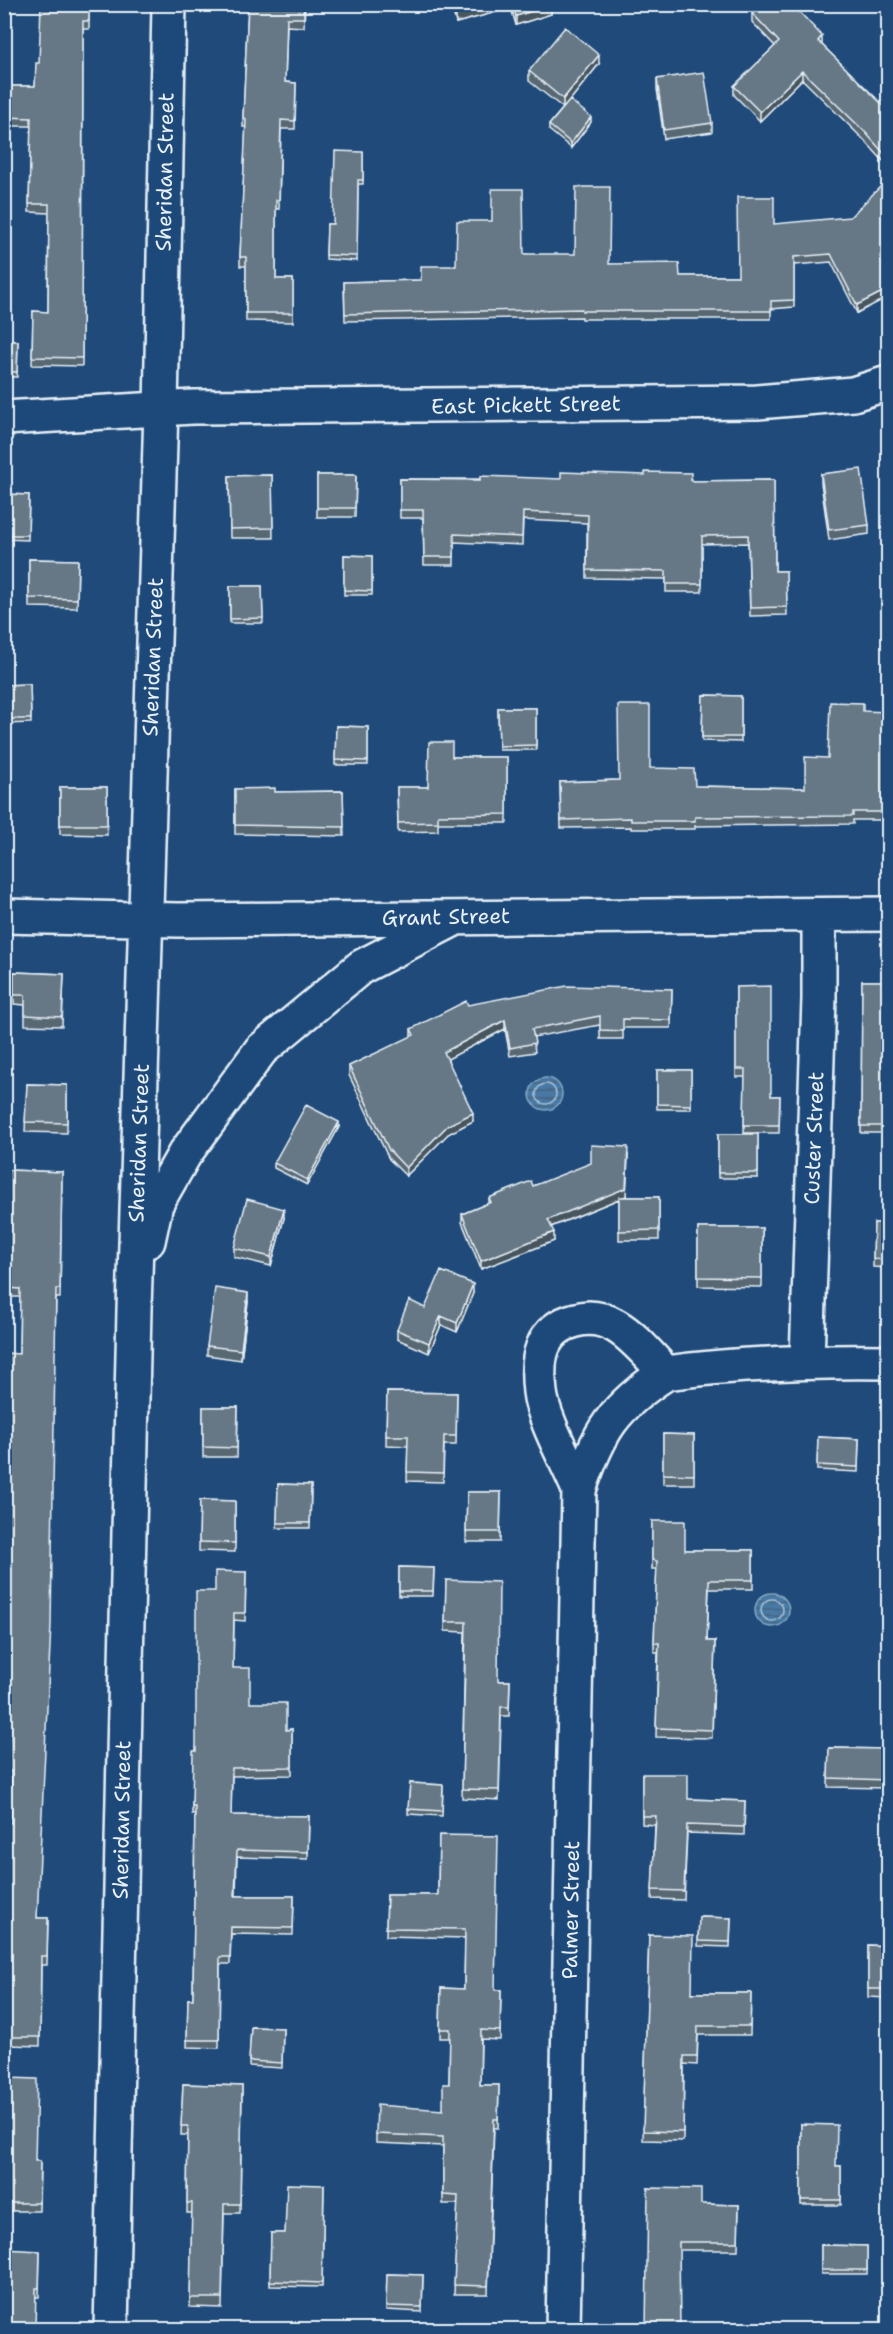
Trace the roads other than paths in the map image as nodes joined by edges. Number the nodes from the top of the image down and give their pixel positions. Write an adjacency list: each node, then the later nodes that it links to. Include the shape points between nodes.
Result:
1 (170, 4): 3 (street, Sheridan Street)
2 (888, 383): 3 (street, East Pickett Street, via 853,394 757,402)
3 (161, 409): 4 (street, East Pickett Street); 9 (street, Sheridan Street)
4 (4, 418)
5 (888, 914): 6 (street, Grant Street)
6 (819, 915): 8 (street, Grant Street); 11 (street, Custer Street)
7 (4, 916): 9 (street, Grant Street)
8 (459, 917): 9 (street, Grant Street); 10 (street, Sheridan Street, via 361,967 261,1050 183,1155 156,1204)
9 (146, 920): 10 (street, Sheridan Street)
10 (134, 1310): 15 (street, Sheridan Street)
11 (807, 1360): 12 (street, Palmer Street); 13 (street, Palmer Street)
12 (888, 1362)
13 (666, 1373): 14 (street, Palmer Street, via 639,1390 602,1432); 14 (street, Palmer Street, via 617,1326 598,1318 556,1326 539,1363 540,1394)
14 (579, 1490): 16 (street, Palmer Street)
15 (111, 2330)
16 (563, 2330)

